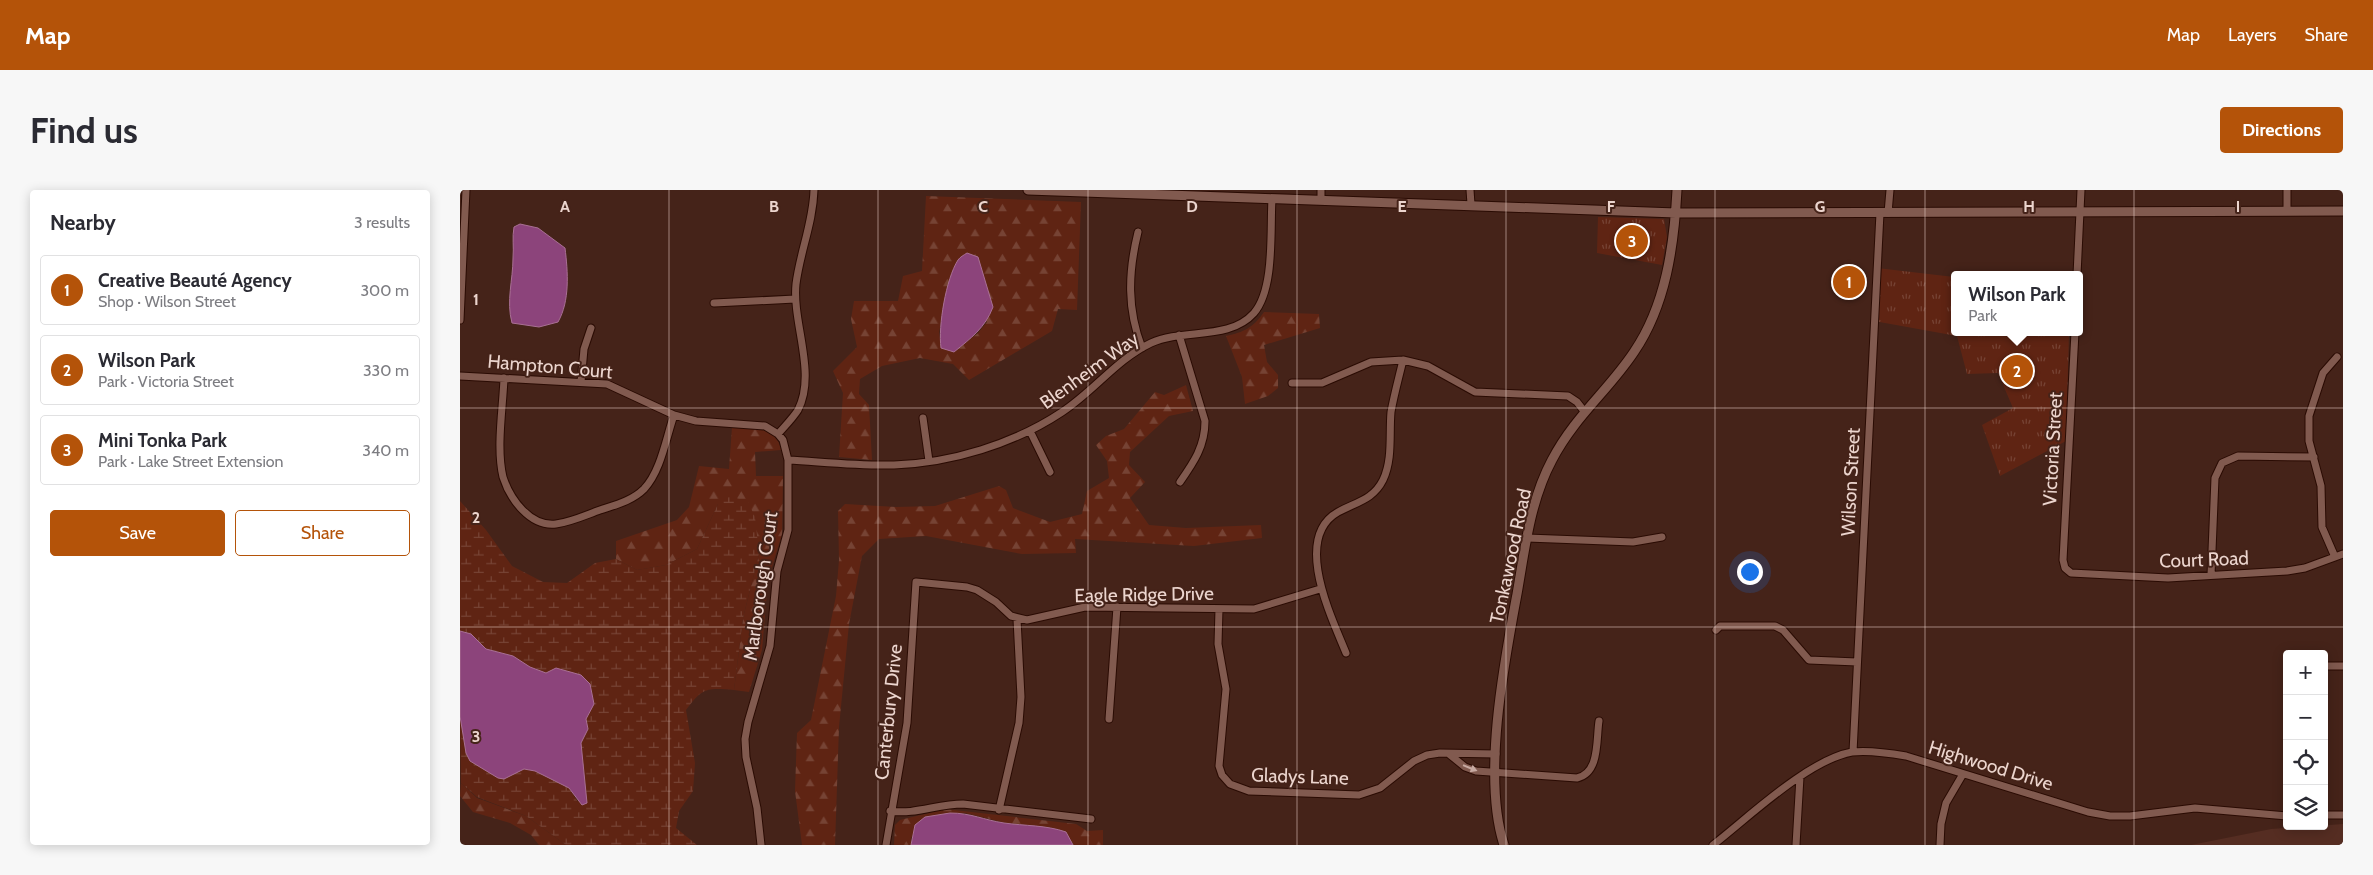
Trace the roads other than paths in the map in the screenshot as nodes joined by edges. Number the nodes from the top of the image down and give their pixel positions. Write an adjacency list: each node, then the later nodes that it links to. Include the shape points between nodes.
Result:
1 (466, 190): 23 (street)
2 (814, 190): 21 (street, via 813,213 799,268)
3 (1028, 190): 4 (street)
4 (1052, 190): 11 (street)
5 (1321, 190): 12 (street)
6 (1470, 190): 13 (street)
7 (1677, 190): 17 (street, Tonkawood Road)
8 (1890, 190): 18 (street, Wilson Street)
9 (2081, 190): 16 (street)
10 (2286, 190): 14 (street)
11 (1272, 199): 12 (street); 25 (street, Blenheim Way, via 1268,279 1255,312 1231,328)
12 (1320, 200): 13 (street)
13 (1471, 204): 17 (street)
14 (2287, 210): 15 (street); 16 (street)
15 (2343, 211)
16 (2079, 212): 18 (street); 20 (street)
17 (1676, 213): 18 (street); 34 (street, Tonkawood Road, via 1668,267 1647,329 1634,352)
18 (1884, 213): 56 (street, Wilson Street)
19 (1138, 232): 27 (street, via 1129,292)
20 (2077, 271)
21 (796, 299): 22 (street); 38 (street, via 804,358 803,391 797,411)
22 (714, 303)
23 (460, 320)
24 (592, 328): 32 (street, via 584,349)
25 (1179, 335): 27 (street, Blenheim Way); 43 (street, via 1205,422 1200,450)
26 (2074, 336): 48 (street, Victoria Street)
27 (1142, 348): 37 (street, Blenheim Way, via 1063,412)
28 (2337, 357): 39 (street, via 2323,373 2309,416 2309,441)
29 (1404, 360): 33 (street, via 1371,362 1322,383); 34 (street, via 1428,366 1475,392 1568,396); 50 (street, via 1392,409 1388,469 1377,490 1368,498 1339,511 1325,524 1318,541)
30 (460, 376): 31 (street, Hampton Court)
31 (504, 378): 32 (street, Hampton Court); 35 (street, via 500,453 504,478 523,510 547,524 564,522 637,495 652,478)
32 (581, 382): 35 (street, Hampton Court, via 616,386)
33 (1292, 382)
34 (1584, 411): 45 (street, Tonkawood Road, via 1565,436 1538,490)
35 (674, 415): 38 (street, Hampton Court, via 765,426)
36 (923, 418): 41 (street)
37 (1030, 431): 41 (street, Blenheim Way, via 962,454); 42 (street, Blenheim Way)
38 (778, 434): 40 (street, Marlborough Court)
39 (2314, 457): 47 (street, via 2321,486 2322,528); 49 (street, via 2238,456 2222,463 2215,478)
40 (788, 460): 41 (street, Blenheim Way, via 893,465); 73 (street, Marlborough Court, via 788,530 776,571 770,646 745,739 758,808)
41 (929, 461)
42 (1050, 472)
43 (1180, 482)
44 (1662, 537): 45 (street, via 1633,542)
45 (1527, 538): 63 (street, Tonkawood Road, via 1502,685)
46 (2343, 554): 47 (street, Court Road)
47 (2335, 557): 49 (street, Court Road, via 2287,571)
48 (2065, 568): 49 (street, Court Road, via 2071,573 2168,578)
49 (2211, 576)
50 (1320, 589): 52 (street, Eagle Ridge Drive, via 1254,609); 55 (street)
51 (1117, 607): 52 (street, Eagle Ridge Drive); 53 (street, Eagle Ridge Drive, via 1085,607 1035,619); 59 (street)
52 (1220, 610): 62 (street, Gladys Lane, via 1218,644 1226,689 1218,760 1221,772 1230,784 1249,791 1359,795 1387,784 1421,757 1433,753)
53 (1017, 619): 67 (street, via 1021,697 1019,724); 68 (street, Canterbury Drive, via 977,590 916,582 907,722)
54 (1716, 630): 56 (street, via 1720,626 1775,626 1783,630 1809,660)
55 (1346, 653)
56 (1857, 662): 61 (street, Wilson Street)
57 (2328, 666): 58 (street)
58 (2343, 666)
59 (1109, 719)
60 (1599, 721): 64 (street, via 1593,764 1582,777)
61 (1853, 752): 65 (street, Highwood Drive, via 1887,752); 66 (street, Highwood Drive)
62 (1448, 754): 63 (street, Gladys Lane); 64 (street, one-way to 64, via 1471,770)
63 (1496, 754): 64 (street, Tonkawood Road)
64 (1496, 773): 75 (street, Tonkawood Road, via 1497,812)
65 (1963, 774): 71 (street, Highwood Drive, via 2110,816 2195,808); 78 (street, via 1946,803)
66 (1800, 776): 76 (street, Highwood Drive); 77 (street)
67 (999, 810): 68 (street, via 948,804 905,813); 72 (street)
68 (890, 811): 74 (street, Canterbury Drive)
69 (2328, 815): 70 (street)
70 (2343, 815)
71 (2283, 816)
72 (1091, 819)
73 (760, 845)
74 (886, 845)
75 (1504, 845)
76 (1713, 845)
77 (1796, 845)
78 (1940, 845)

